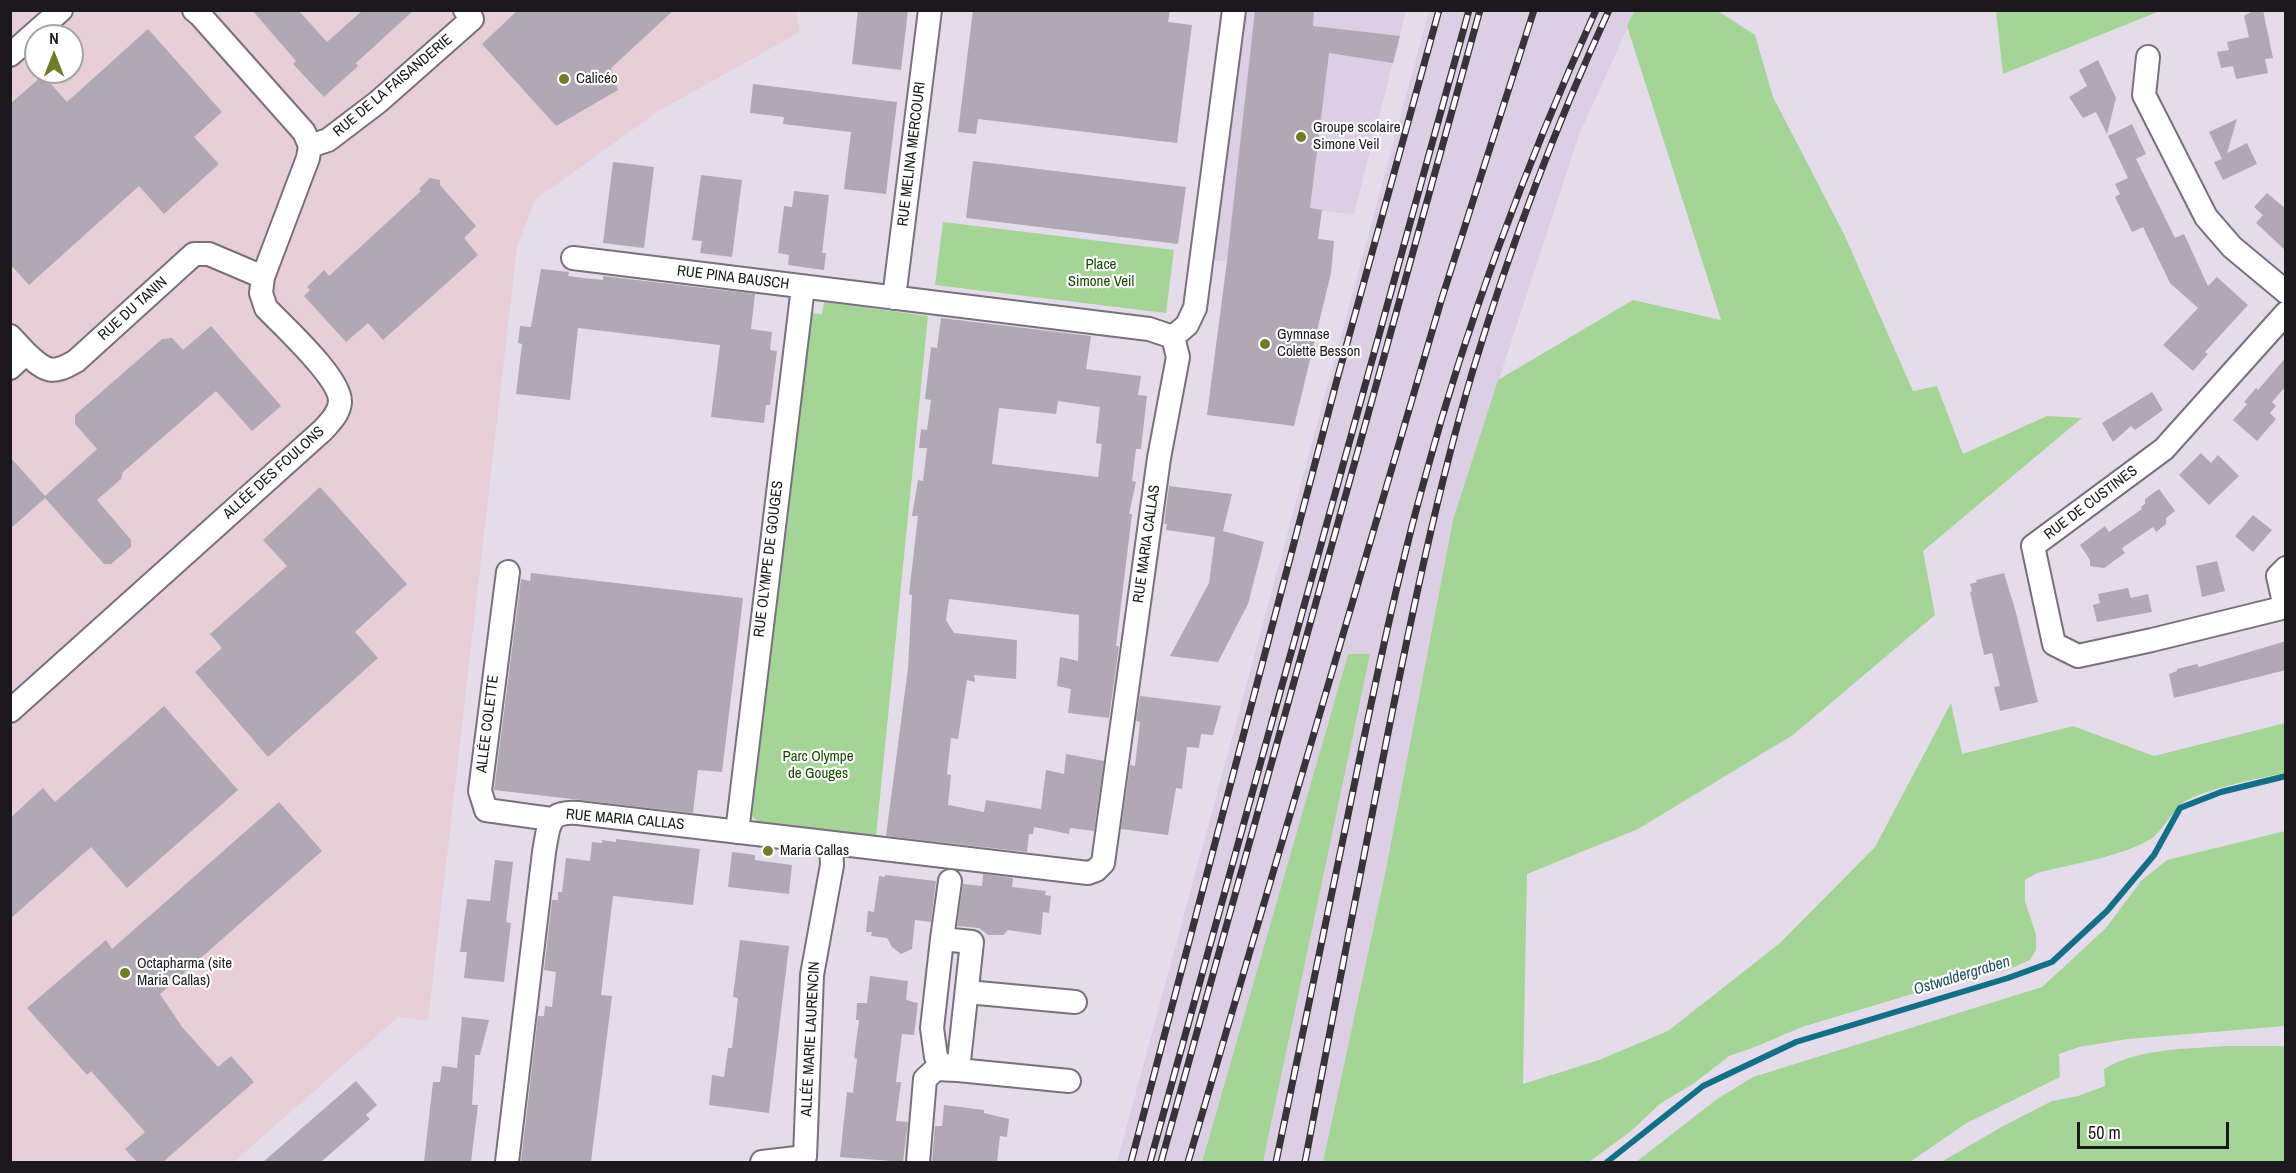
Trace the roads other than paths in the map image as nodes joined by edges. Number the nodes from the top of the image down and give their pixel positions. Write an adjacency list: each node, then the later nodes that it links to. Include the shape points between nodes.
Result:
1 (61, 10): 6 (street)
2 (194, 10): 8 (street, via 304,132)
3 (930, 10): 13 (street, RUE MELINA MERCOURI)
4 (1234, 10): 16 (street, via 1195,308 1187,325)
5 (469, 14): 8 (street, RUE DE LA FAISANDERIE, via 378,102 328,140)
6 (10, 56)
7 (2148, 57): 12 (street, via 2144,95 2206,217 2232,247)
8 (310, 146): 10 (street, ALLÉE DES FOULONS)
9 (573, 258): 11 (street, RUE PINA BAUSCH)
10 (264, 277): 17 (street, RUE DU TANIN, via 209,254 194,254 76,360 61,369); 21 (street, ALLÉE DES FOULONS, via 261,293 266,308 335,383 340,402 335,417)
11 (803, 286): 13 (street, RUE PINA BAUSCH); 23 (street, RUE OLYMPE DE GOUGES)
12 (2286, 292)
13 (894, 298): 16 (street, via 1149,329)
14 (2286, 313): 20 (street, RUE DE CUSTINES, via 2164,449 2034,546 2054,644 2078,656)
15 (10, 336): 17 (street, RUE DU TANIN)
16 (1173, 337): 25 (street, RUE MARIA CALLAS, via 1178,357 1159,458 1103,863 1088,873)
17 (18, 361)
18 (2286, 568): 20 (street, via 2278,576)
19 (508, 572): 22 (street, ALLÉE COLETTE, via 480,791 486,810)
20 (2285, 607)
21 (10, 711)
22 (551, 819): 23 (street, RUE MARIA CALLAS, via 566,812); 32 (street, RUE MARIA CALLAS)
23 (737, 832): 24 (street, RUE MARIA CALLAS)
24 (831, 843): 25 (street, RUE MARIA CALLAS); 33 (street, ALLÉE MARIE LAURENCIN, via 832,865 812,975 805,1157)
25 (937, 856): 26 (street, via 942,880)
26 (942, 939): 27 (street, via 972,942); 29 (street)
27 (966, 1001): 28 (street); 29 (street); 30 (street)
28 (1075, 1002)
29 (933, 1006): 30 (street, via 936,1057)
30 (952, 1069): 31 (street); 34 (street, via 936,1069 925,1079)
31 (1069, 1081)
32 (507, 1162)
33 (762, 1162)
34 (918, 1162)

